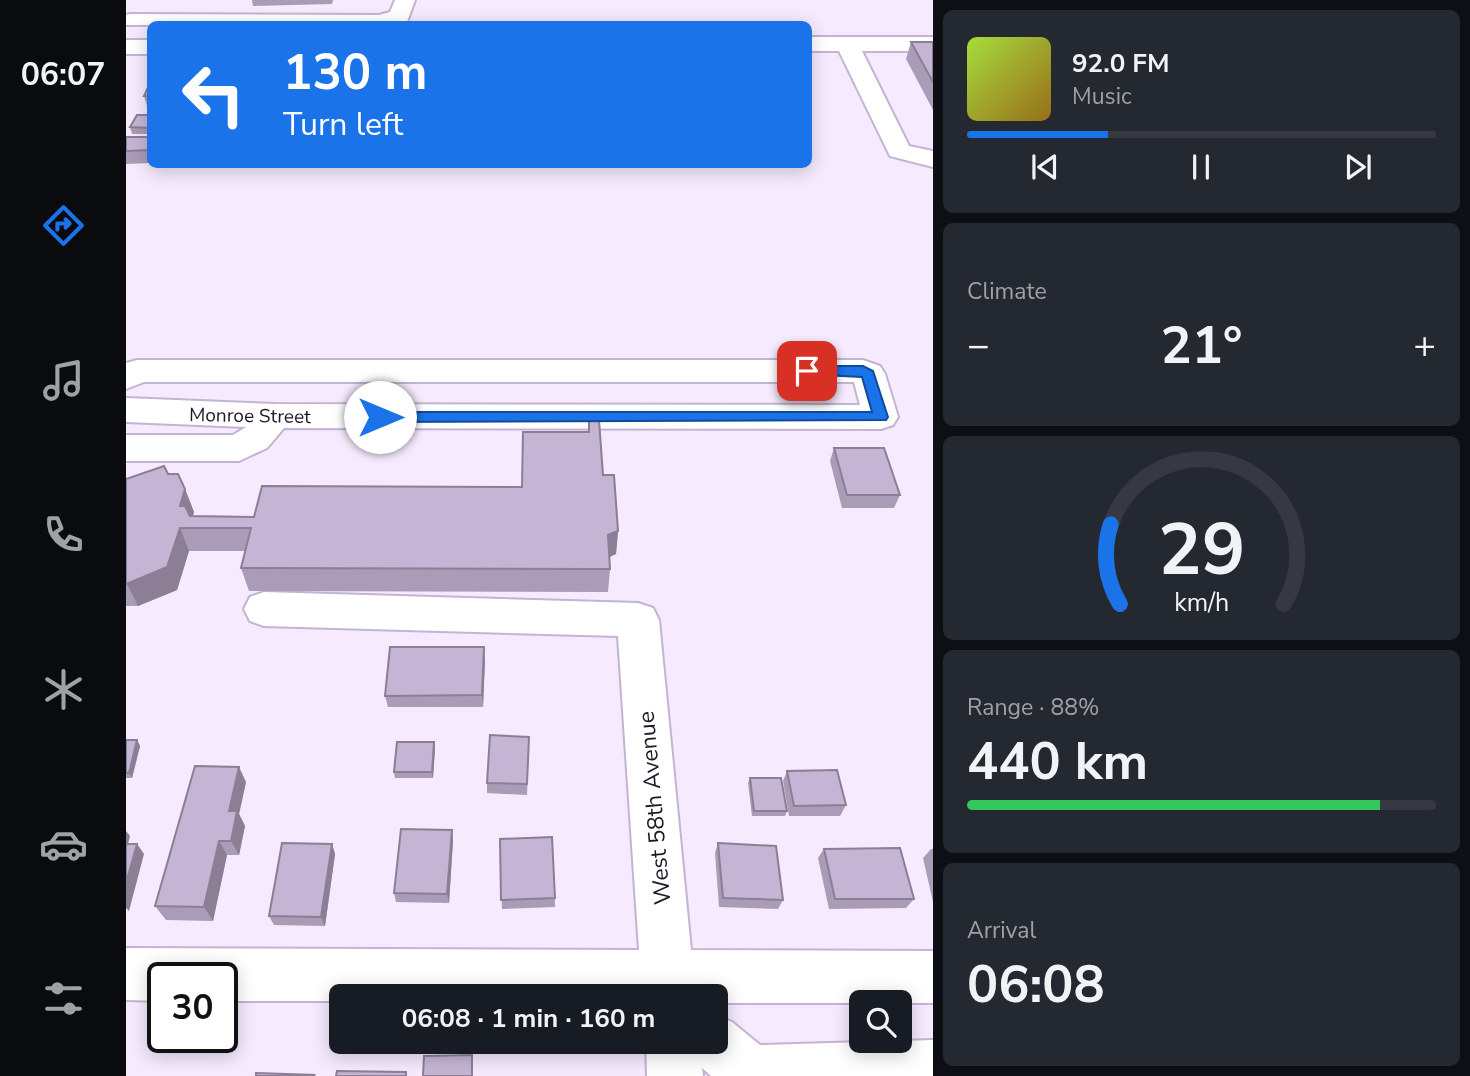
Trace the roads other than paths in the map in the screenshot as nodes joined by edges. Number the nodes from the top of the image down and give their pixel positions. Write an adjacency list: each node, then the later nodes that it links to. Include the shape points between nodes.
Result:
1 (143, 0): 4 (street)
2 (405, 0): 3 (street, via 400,17)
3 (379, 21)
4 (128, 23): 5 (street)
5 (147, 23)
6 (812, 44): 7 (street)
7 (847, 44): 8 (street); 11 (street, via 899,150)
8 (933, 44)
9 (126, 47): 10 (street)
10 (147, 47)
11 (933, 159)
12 (387, 372): 13 (street, via 137,371); 15 (street); 15 (street, Monroe Street, via 863,371 868,374 880,414 878,419)
13 (126, 404): 14 (street, Monroe Street)
14 (275, 416): 15 (street, Monroe Street); 16 (street, via 255,439 239,448)
15 (380, 417)
16 (126, 448)
17 (264, 609): 21 (street, West 58th Avenue, via 638,620)
18 (126, 974): 20 (street)
19 (933, 977): 22 (street)
20 (619, 984)
21 (668, 984)
22 (701, 984)
23 (674, 1054): 26 (street)
24 (740, 1063): 25 (street)
25 (901, 1071)
26 (676, 1076)

